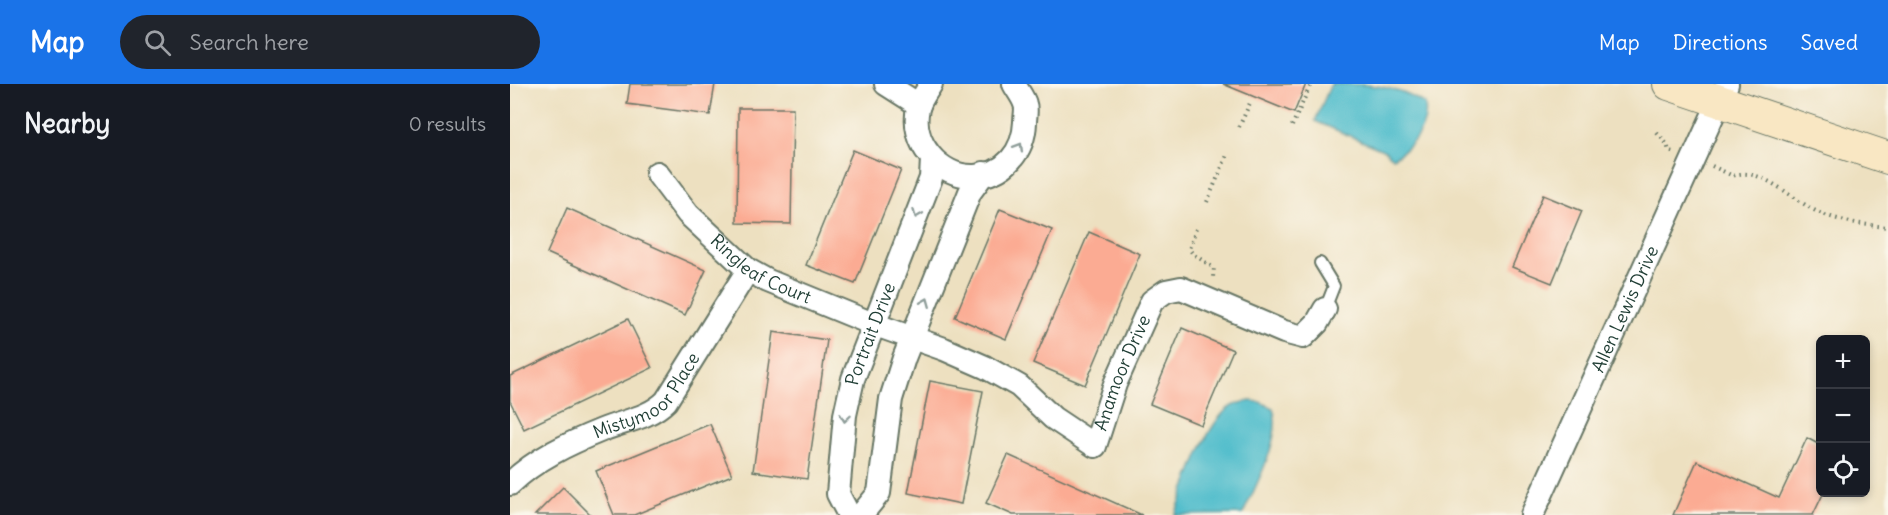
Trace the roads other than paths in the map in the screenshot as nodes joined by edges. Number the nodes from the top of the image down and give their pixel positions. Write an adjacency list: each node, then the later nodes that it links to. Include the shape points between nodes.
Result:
1 (886, 84): 6 (street)
2 (931, 84): 6 (street)
3 (1014, 84): 10 (street, Portrait Drive, one-way to 3, via 998,170 1017,153 1024,138 1026,105)
4 (1669, 84): 5 (main road)
5 (1724, 93): 7 (main road); 18 (street, Allen Lewis Drive)
6 (918, 105): 8 (street, via 920,141)
7 (1888, 158)
8 (932, 159): 10 (street, Portrait Drive, via 949,171 974,176); 14 (street, Portrait Drive, one-way to 14, via 932,178)
9 (657, 173): 12 (street, Ringleaf Court, via 688,214)
10 (984, 173): 14 (street, Portrait Drive, one-way to 10)
11 (1320, 263): 13 (lane, via 1334,286)
12 (748, 270): 14 (street, Ringleaf Court); 15 (street, Mistymoor Place, via 666,401 657,409 554,452)
13 (1325, 309): 14 (street, Anamoor Drive, via 1303,337 1181,288 1166,291 1152,301 1133,340 1095,446 1053,418 1011,381 975,362)
14 (892, 331): 16 (street, Portrait Drive, one-way to 16, via 853,379 845,415 838,494); 17 (street, Portrait Drive, via 891,399 879,493)
15 (510, 484)
16 (849, 515)
17 (861, 515)
18 (1532, 515)

